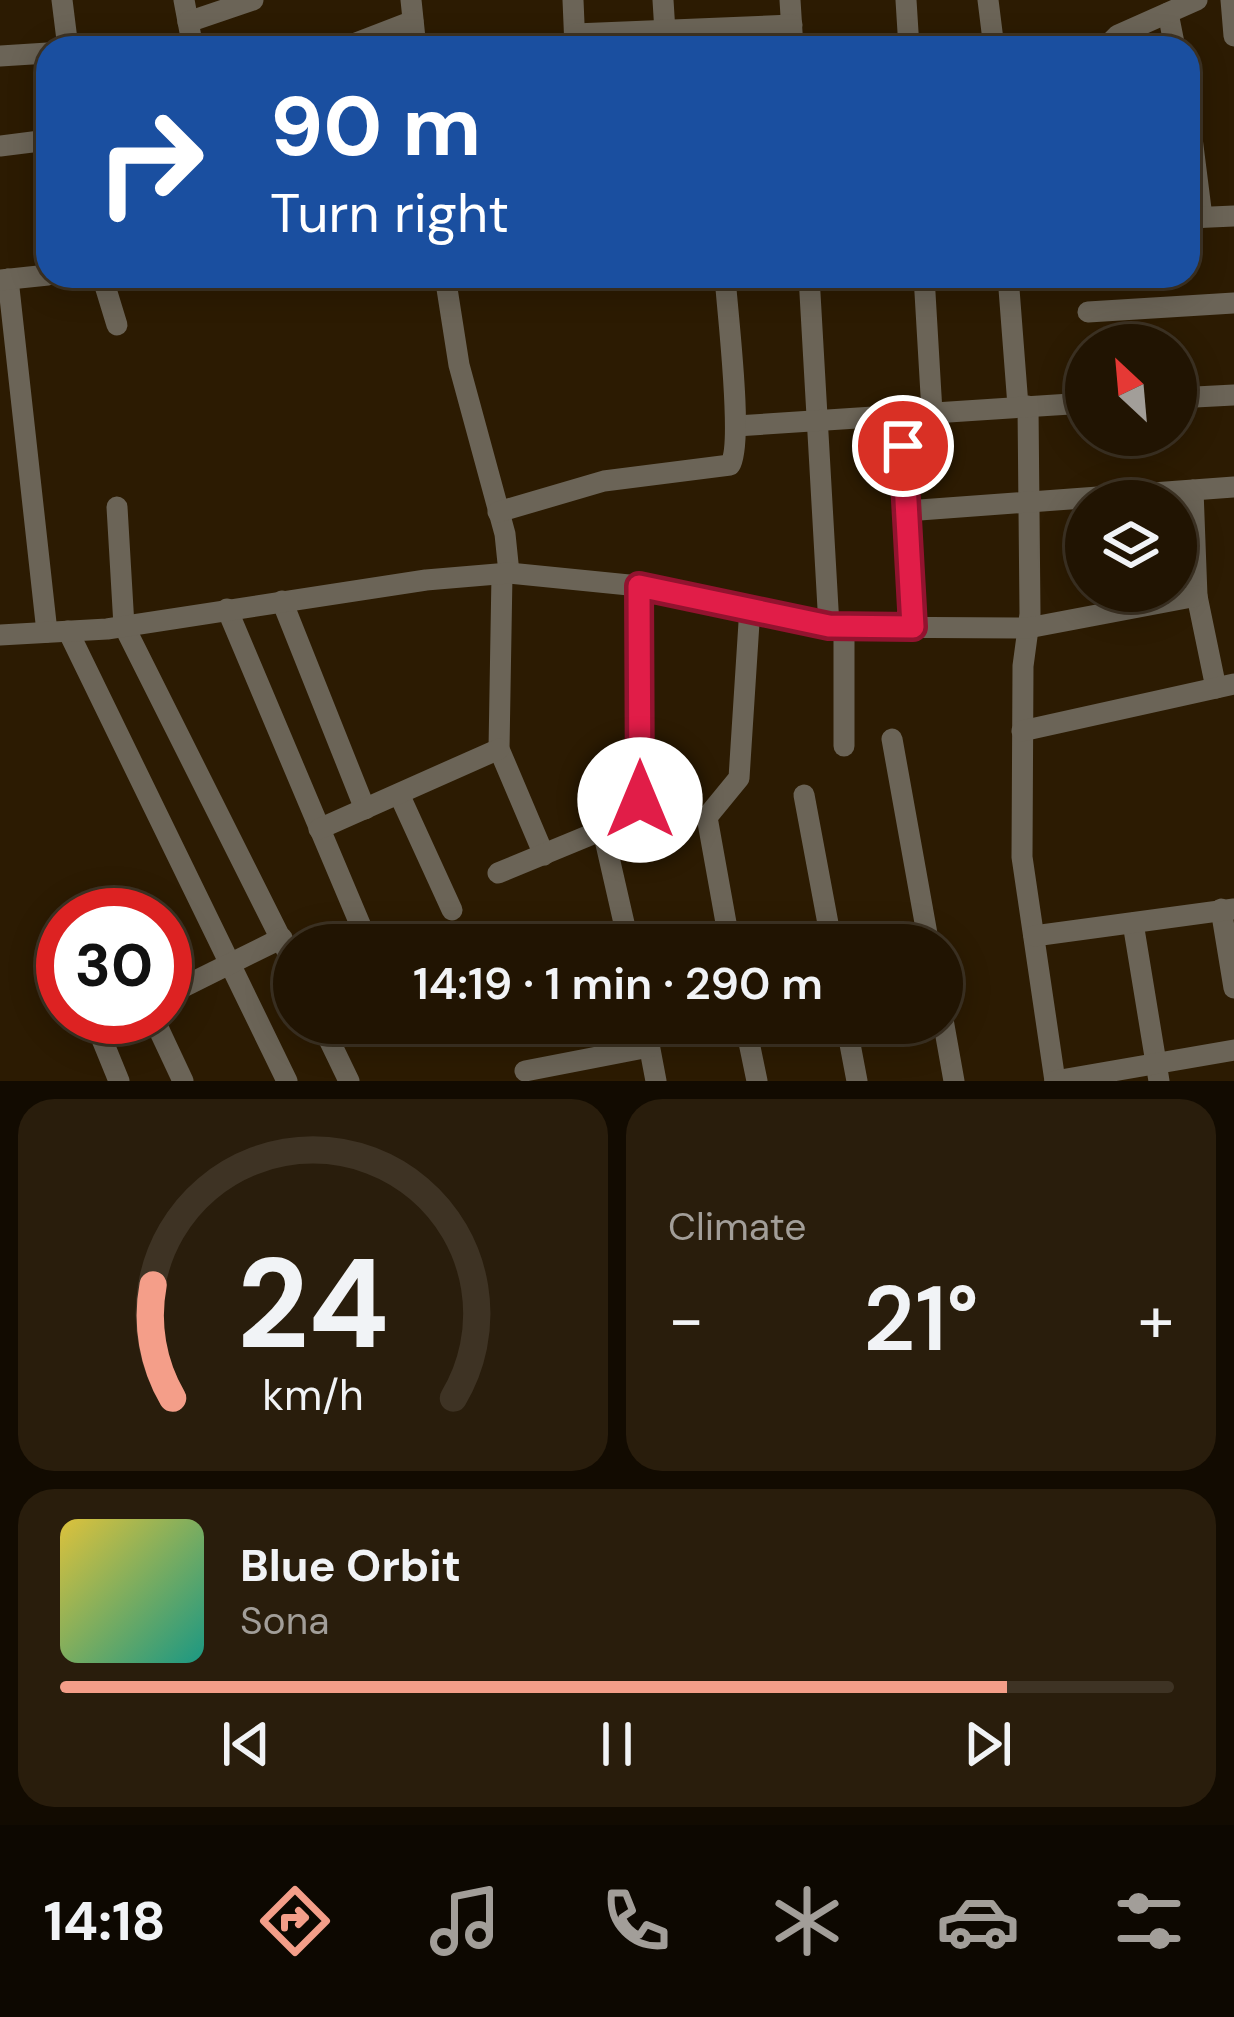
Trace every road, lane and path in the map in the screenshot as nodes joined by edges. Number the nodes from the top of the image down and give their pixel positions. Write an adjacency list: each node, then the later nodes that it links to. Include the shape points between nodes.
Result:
1 (62, 0): 15 (street)
2 (253, 0): 11 (street)
3 (573, 0): 17 (street)
4 (664, 0): 18 (street)
5 (790, 0): 14 (street)
6 (906, 0): 21 (street)
7 (988, 0): 22 (street)
8 (1196, 0): 12 (street)
9 (1232, 0): 13 (street)
10 (412, 10): 16 (street)
11 (186, 11)
12 (1168, 13): 23 (street); 24 (street)
13 (1233, 20): 25 (street)
14 (792, 25): 19 (street); 20 (street)
15 (66, 36)
16 (365, 36)
17 (575, 36)
18 (665, 36)
19 (692, 36)
20 (792, 36)
21 (908, 36)
22 (992, 36)
23 (1117, 36)
24 (1172, 36)
25 (1234, 36)
26 (36, 54): 27 (street)
27 (0, 56)
28 (36, 142): 29 (street)
29 (0, 146)
30 (1234, 216): 31 (street)
31 (1200, 218)
32 (36, 276): 33 (street)
33 (4, 280): 69 (street)
34 (106, 288): 42 (street)
35 (447, 288): 57 (street)
36 (726, 288): 50 (street)
37 (810, 288): 49 (street)
38 (925, 288): 47 (street)
39 (1009, 288): 46 (street)
40 (1234, 303): 41 (street)
41 (1088, 312)
42 (117, 326)
43 (1234, 395): 44 (street)
44 (1197, 397)
45 (1065, 404): 46 (street)
46 (1023, 406): 47 (street); 54 (street)
47 (932, 412): 48 (street)
48 (901, 414): 49 (street); 56 (street)
49 (819, 419): 50 (street); 66 (street)
50 (736, 426): 57 (street, via 730,465 604,481)
51 (1234, 487): 52 (street)
52 (1197, 490)
53 (1065, 499): 54 (street)
54 (1029, 502): 56 (street); 68 (street)
55 (117, 507): 65 (street)
56 (906, 511): 67 (street)
57 (498, 512): 58 (street)
58 (505, 574): 59 (street); 61 (street); 75 (street)
59 (639, 586): 62 (street); 80 (street, via 640,800 629,820)
60 (1197, 596): 71 (street)
61 (282, 601): 63 (street); 78 (street)
62 (750, 607): 66 (street); 89 (street, via 739,778 707,817)
63 (227, 610): 65 (street); 79 (street)
64 (1112, 612): 68 (street)
65 (124, 626): 69 (street); 86 (street)
66 (836, 627): 67 (street); 74 (street)
67 (913, 627): 68 (street)
68 (1028, 628): 72 (street)
69 (58, 632): 70 (street); 94 (street)
70 (0, 634)
71 (1225, 686): 72 (street)
72 (1022, 730): 92 (street, via 1022,857)
73 (892, 739): 91 (street)
74 (844, 746)
75 (499, 749): 76 (street); 81 (street)
76 (399, 794): 78 (street); 84 (street)
77 (804, 795): 90 (street)
78 (365, 809): 79 (street)
79 (319, 829): 87 (street)
80 (603, 831): 81 (street); 88 (street)
81 (544, 856): 82 (street)
82 (498, 873)
83 (1227, 909): 85 (street); 96 (street)
84 (452, 910)
85 (1132, 923): 92 (street); 107 (street)
86 (275, 924)
87 (360, 924)
88 (624, 924)
89 (726, 924)
90 (828, 924)
91 (925, 924)
92 (1034, 936): 116 (street)
93 (273, 942): 94 (street)
94 (228, 963): 95 (street); 111 (street)
95 (192, 982)
96 (1234, 988)
97 (104, 1044): 109 (street)
98 (166, 1044): 110 (street)
99 (327, 1044): 108 (street)
100 (648, 1044): 104 (street)
101 (750, 1044): 113 (street)
102 (850, 1044): 114 (street)
103 (947, 1044): 115 (street)
104 (649, 1047): 106 (street); 112 (street)
105 (1234, 1050): 107 (street)
106 (525, 1071)
107 (1157, 1072): 116 (street)
108 (338, 1078)
109 (119, 1081)
110 (183, 1081)
111 (286, 1081)
112 (656, 1081)
113 (757, 1081)
114 (857, 1081)
115 (954, 1081)
116 (1055, 1081)

